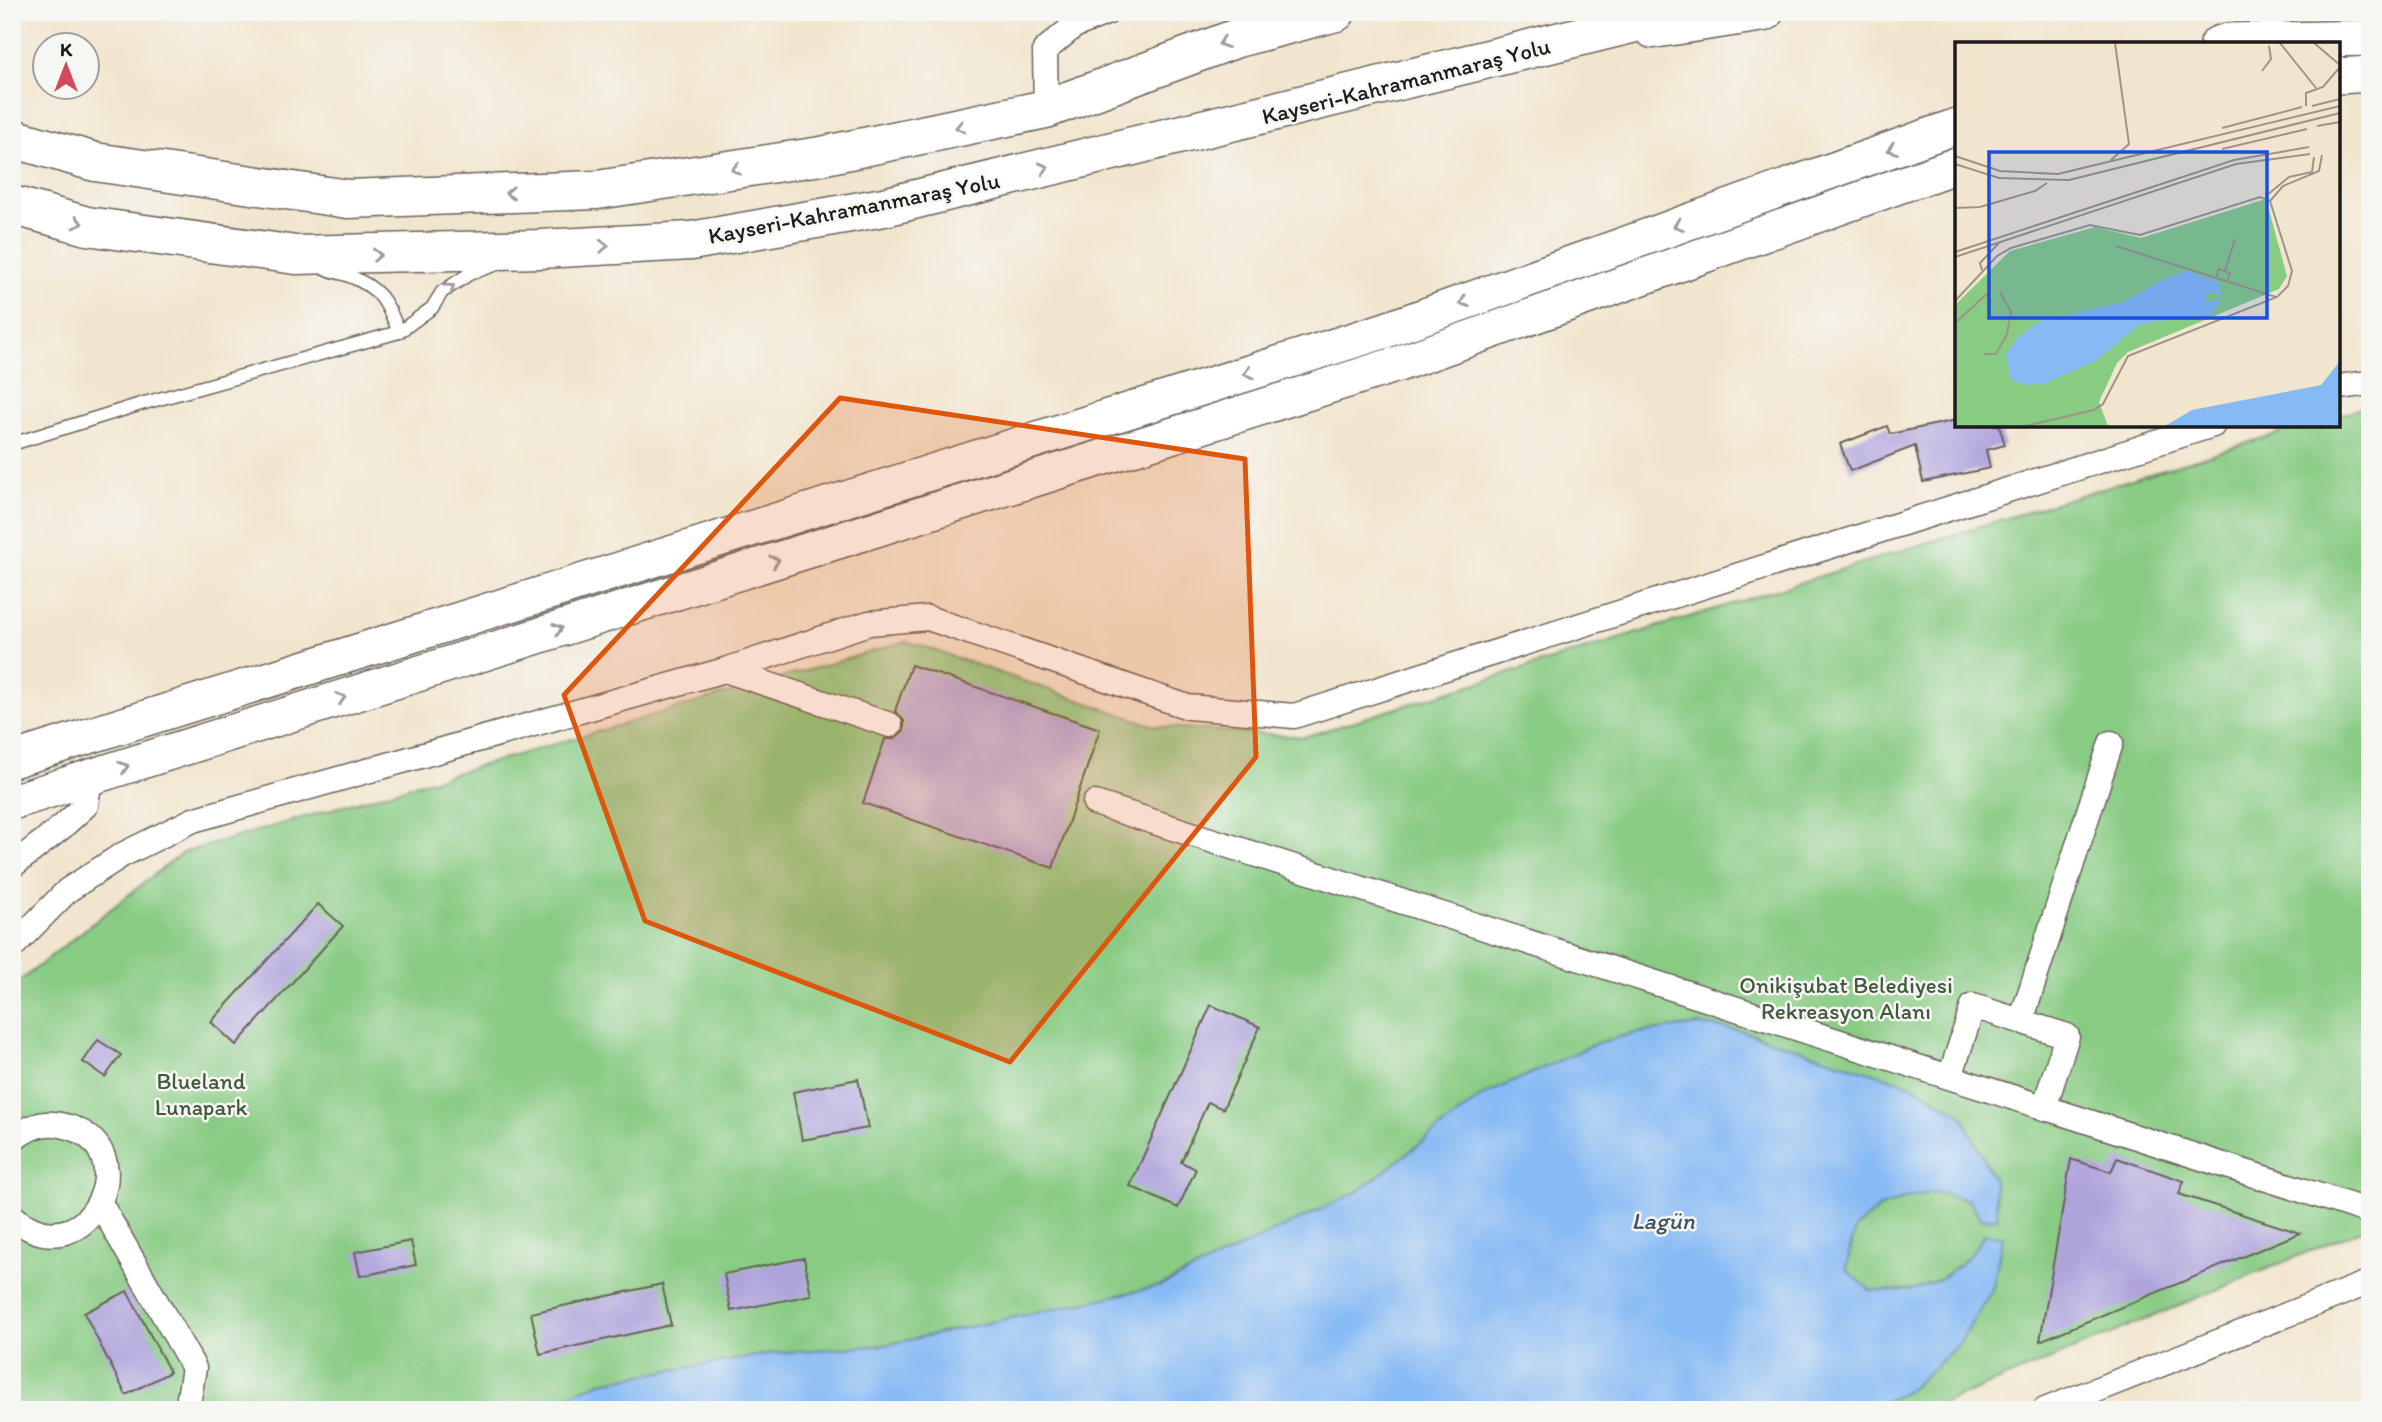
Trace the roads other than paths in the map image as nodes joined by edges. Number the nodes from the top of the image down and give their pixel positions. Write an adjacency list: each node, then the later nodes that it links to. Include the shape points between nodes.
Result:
1 (1108, 12): 10 (street, via 1074,26 1045,50)
2 (1336, 12): 10 (highway, one-way to 10, via 1237,38)
3 (1680, 12): 6 (highway, Kayseri-Kahramanmaraş Yolu)
4 (1764, 12): 6 (highway)
5 (2370, 38): 7 (street)
6 (1572, 41): 15 (highway, Kayseri-Kahramanmaraş Yolu, one-way to 6, via 691,241 884,207)
7 (2225, 42)
8 (2370, 74): 9 (street)
9 (2340, 76)
10 (1046, 109): 12 (highway, one-way to 12, via 821,156 597,190 348,199 95,162)
11 (1955, 127): 25 (street, one-way to 25, via 1383,331)
12 (12, 138)
13 (1955, 165): 26 (street, one-way to 13, via 1398,364)
14 (12, 205): 16 (highway, Kayseri-Kahramanmaraş Yolu, one-way to 16, via 87,226)
15 (540, 249): 16 (highway, Kayseri-Kahramanmaraş Yolu, one-way to 15); 17 (lane, one-way to 15, via 469,274)
16 (296, 255): 17 (lane, via 375,289)
17 (399, 332): 21 (lane)
18 (2370, 383): 19 (street)
19 (2340, 387)
20 (2207, 427): 22 (street, via 1294,716 1188,707 928,618 869,623)
21 (12, 444)
22 (725, 670): 23 (street); 30 (street, via 193,820 122,855 68,890)
23 (890, 725)
24 (2110, 743): 31 (street)
25 (12, 760)
26 (90, 777): 27 (street); 29 (street, via 86,805)
27 (12, 802)
28 (1095, 803): 32 (street)
29 (12, 866)
30 (12, 947)
31 (2021, 1021): 32 (street, via 1973,1006); 33 (street, via 2067,1035)
32 (1950, 1077): 33 (street)
33 (2045, 1108): 36 (street)
34 (12, 1141): 35 (street, via 36,1126 54,1123 87,1136 106,1168)
35 (100, 1203): 37 (street, via 89,1218 56,1233 38,1231); 39 (street, via 194,1368)
36 (2370, 1212)
37 (12, 1216)
38 (2370, 1282): 40 (street)
39 (187, 1410)
40 (2045, 1410)

